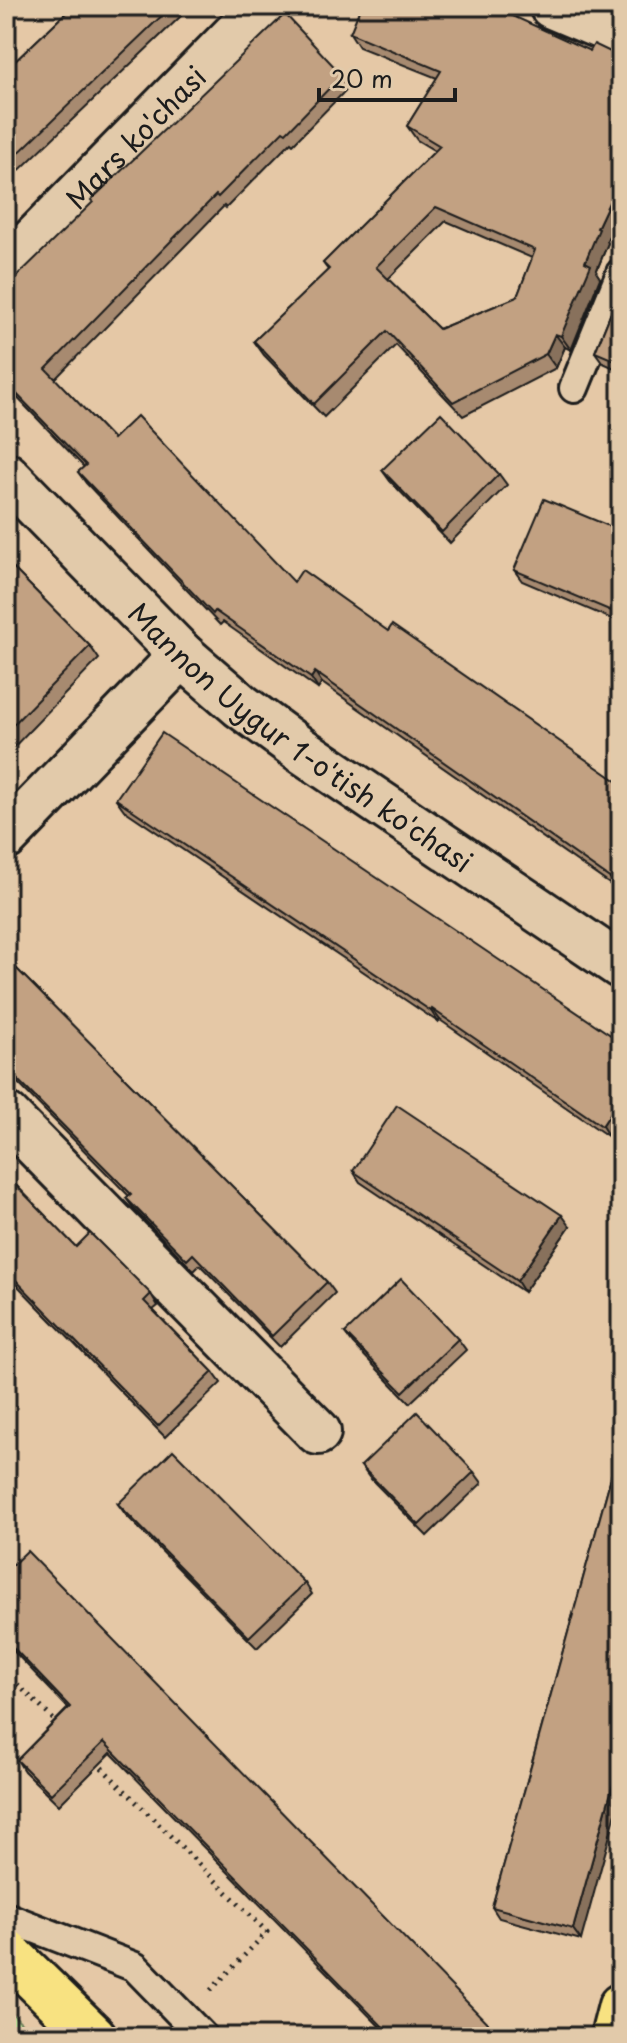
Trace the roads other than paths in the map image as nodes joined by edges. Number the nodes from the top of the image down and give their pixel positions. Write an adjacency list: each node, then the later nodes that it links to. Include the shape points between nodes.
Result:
1 (552, 6): 3 (street)
2 (252, 10): 4 (street, Mars ko'chasi)
3 (621, 35)
4 (6, 268)
5 (621, 273): 6 (lane)
6 (574, 388)
7 (6, 475): 8 (street, Mannon Uygur 1-o'tish ko'chasi)
8 (182, 655): 9 (street); 10 (street, Mannon Uygur 1-o'tish ko'chasi, via 301,750)
9 (6, 837)
10 (621, 966)
11 (6, 1115): 12 (street)
12 (318, 1432)
13 (6, 1917): 17 (lane, via 135,1967)
14 (6, 1951): 16 (main road)
15 (621, 2006): 18 (main road)
16 (94, 2037)
17 (203, 2037)
18 (613, 2037)

